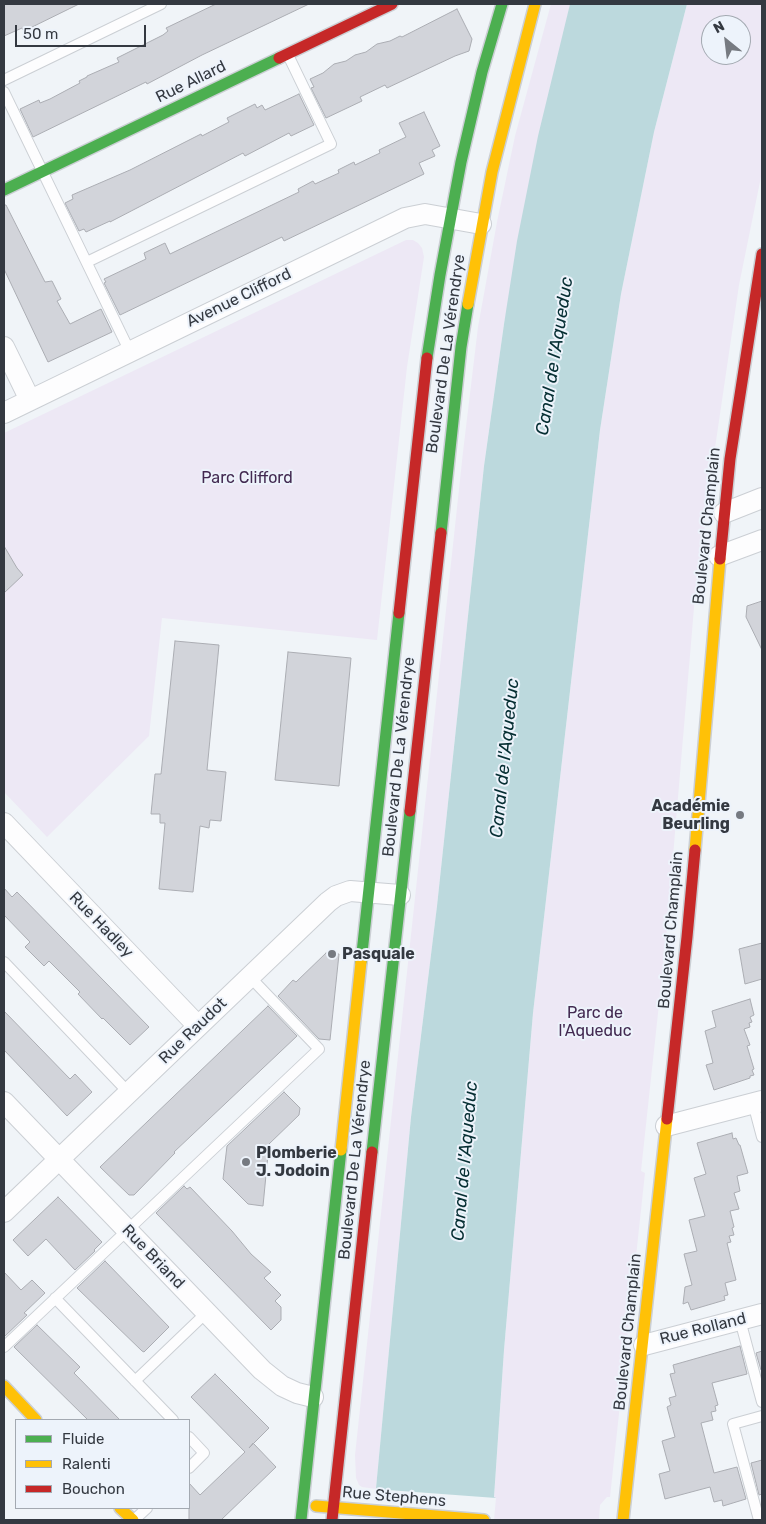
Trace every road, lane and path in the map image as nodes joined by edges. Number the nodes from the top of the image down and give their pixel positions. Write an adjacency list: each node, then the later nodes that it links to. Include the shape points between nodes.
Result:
1 (161, 4): 6 (lane)
2 (392, 4): 5 (main road, Rue Allard)
3 (502, 4): 10 (main road, Boulevard De La Vérendrye, via 475,101)
4 (535, 4): 11 (main road, Boulevard De La Vérendrye, via 503,125)
5 (288, 54): 8 (main road, Rue Allard); 13 (lane, via 331,144)
6 (4, 80)
7 (4, 92): 8 (lane)
8 (43, 172): 9 (main road, Rue Allard); 13 (lane)
9 (4, 190)
10 (450, 218): 11 (street, Avenue Clifford); 16 (street, Avenue Clifford, via 425,214 405,218); 24 (main road, Boulevard De La Vérendrye, via 426,364)
11 (482, 224): 25 (main road, Boulevard De La Vérendrye, via 460,347)
12 (762, 254): 14 (main road, Boulevard Champlain)
13 (87, 262): 16 (lane)
14 (760, 279): 20 (main road, Boulevard Champlain)
15 (4, 347): 17 (street)
16 (130, 352): 17 (street, Avenue Clifford)
17 (30, 400): 18 (street, Avenue Clifford)
18 (4, 412)
19 (762, 498): 20 (street)
20 (724, 513): 22 (main road, Boulevard Champlain)
21 (762, 540): 22 (street)
22 (719, 556): 32 (main road, Boulevard Champlain, via 687,938)
23 (4, 823): 28 (street, Rue Hadley)
24 (370, 892): 25 (street, Rue Raudot); 27 (street, Rue Raudot, via 350,891 336,896); 45 (main road, Boulevard De La Vérendrye)
25 (400, 895): 53 (main road, Boulevard De La Vérendrye)
26 (4, 962): 29 (lane)
27 (250, 977): 28 (street, Rue Raudot); 36 (lane, via 319,1049)
28 (198, 1026): 29 (street, Rue Raudot)
29 (129, 1092): 34 (street, Rue Raudot)
30 (4, 1102): 34 (street, Rue Briand)
31 (758, 1102): 32 (street); 33 (lane)
32 (666, 1126): 41 (main road, Boulevard Champlain)
33 (762, 1137)
34 (58, 1160): 35 (street, Rue Raudot); 36 (street, Rue Briand)
35 (4, 1212)
36 (127, 1230): 37 (lane); 38 (street, Rue Briand)
37 (55, 1298): 42 (lane); 43 (lane)
38 (206, 1312): 43 (lane); 45 (street, Rue Briand, via 273,1380 297,1393)
39 (762, 1314): 40 (street, Rue Rolland)
40 (740, 1320): 41 (street, Rue Rolland); 46 (lane)
41 (644, 1345): 60 (main road, Boulevard Champlain)
42 (4, 1347)
43 (135, 1381): 49 (lane)
44 (4, 1386): 48 (main road)
45 (313, 1397): 52 (main road, Boulevard De La Vérendrye)
46 (762, 1402)
47 (762, 1416): 61 (lane, via 733,1424)
48 (35, 1419)
49 (172, 1419)
50 (190, 1437): 51 (lane, via 204,1453)
51 (190, 1467)
52 (302, 1505): 53 (main road, Rue Stephens); 57 (main road, Boulevard De La Vérendrye)
53 (334, 1508): 58 (main road, Boulevard De La Vérendrye); 59 (main road, Rue Stephens)
54 (121, 1509): 56 (main road)
55 (146, 1509): 56 (lane)
56 (133, 1520)
57 (301, 1520)
58 (332, 1520)
59 (484, 1520)
60 (623, 1520)
61 (760, 1520)

